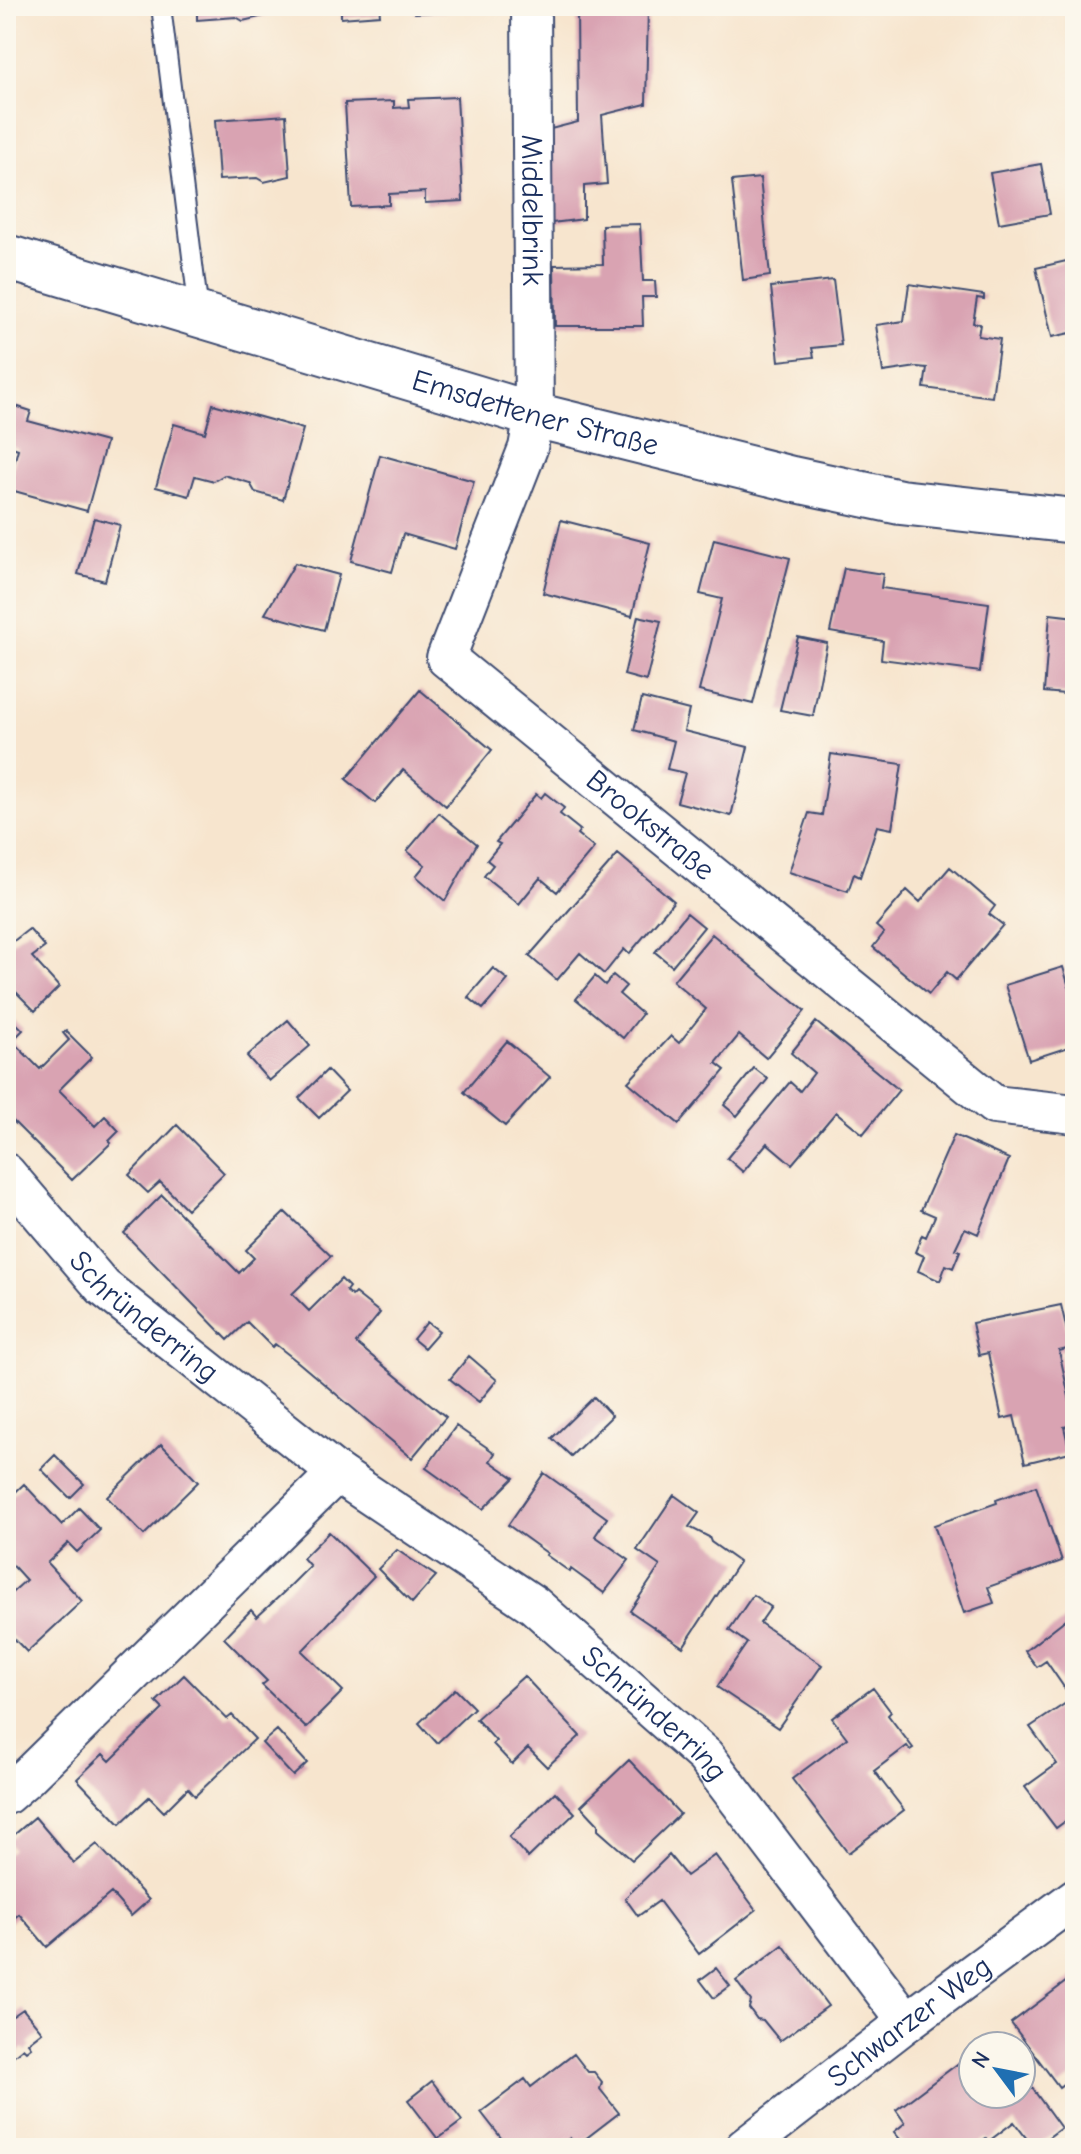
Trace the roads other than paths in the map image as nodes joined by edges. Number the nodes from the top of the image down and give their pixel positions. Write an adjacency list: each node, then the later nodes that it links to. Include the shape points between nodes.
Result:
1 (161, 6): 4 (lane)
2 (531, 6): 5 (street, Middelbrink)
3 (6, 257): 4 (street, Emsdettener Straße)
4 (199, 313): 5 (street, Emsdettener Straße)
5 (534, 415): 6 (street, Emsdettener Straße, via 900,502); 7 (street, Brookstraße, via 528,448 446,658 994,1105)
6 (1075, 521)
7 (1075, 1114)
8 (6, 1173): 9 (street, Schründerring, via 103,1287)
9 (337, 1473): 10 (street); 12 (street, Schründerring, via 534,1605 705,1756)
10 (6, 1795)
11 (1075, 1898): 12 (street, Schwarzer Weg)
12 (907, 2022): 13 (street, Schwarzer Weg)
13 (744, 2148)

